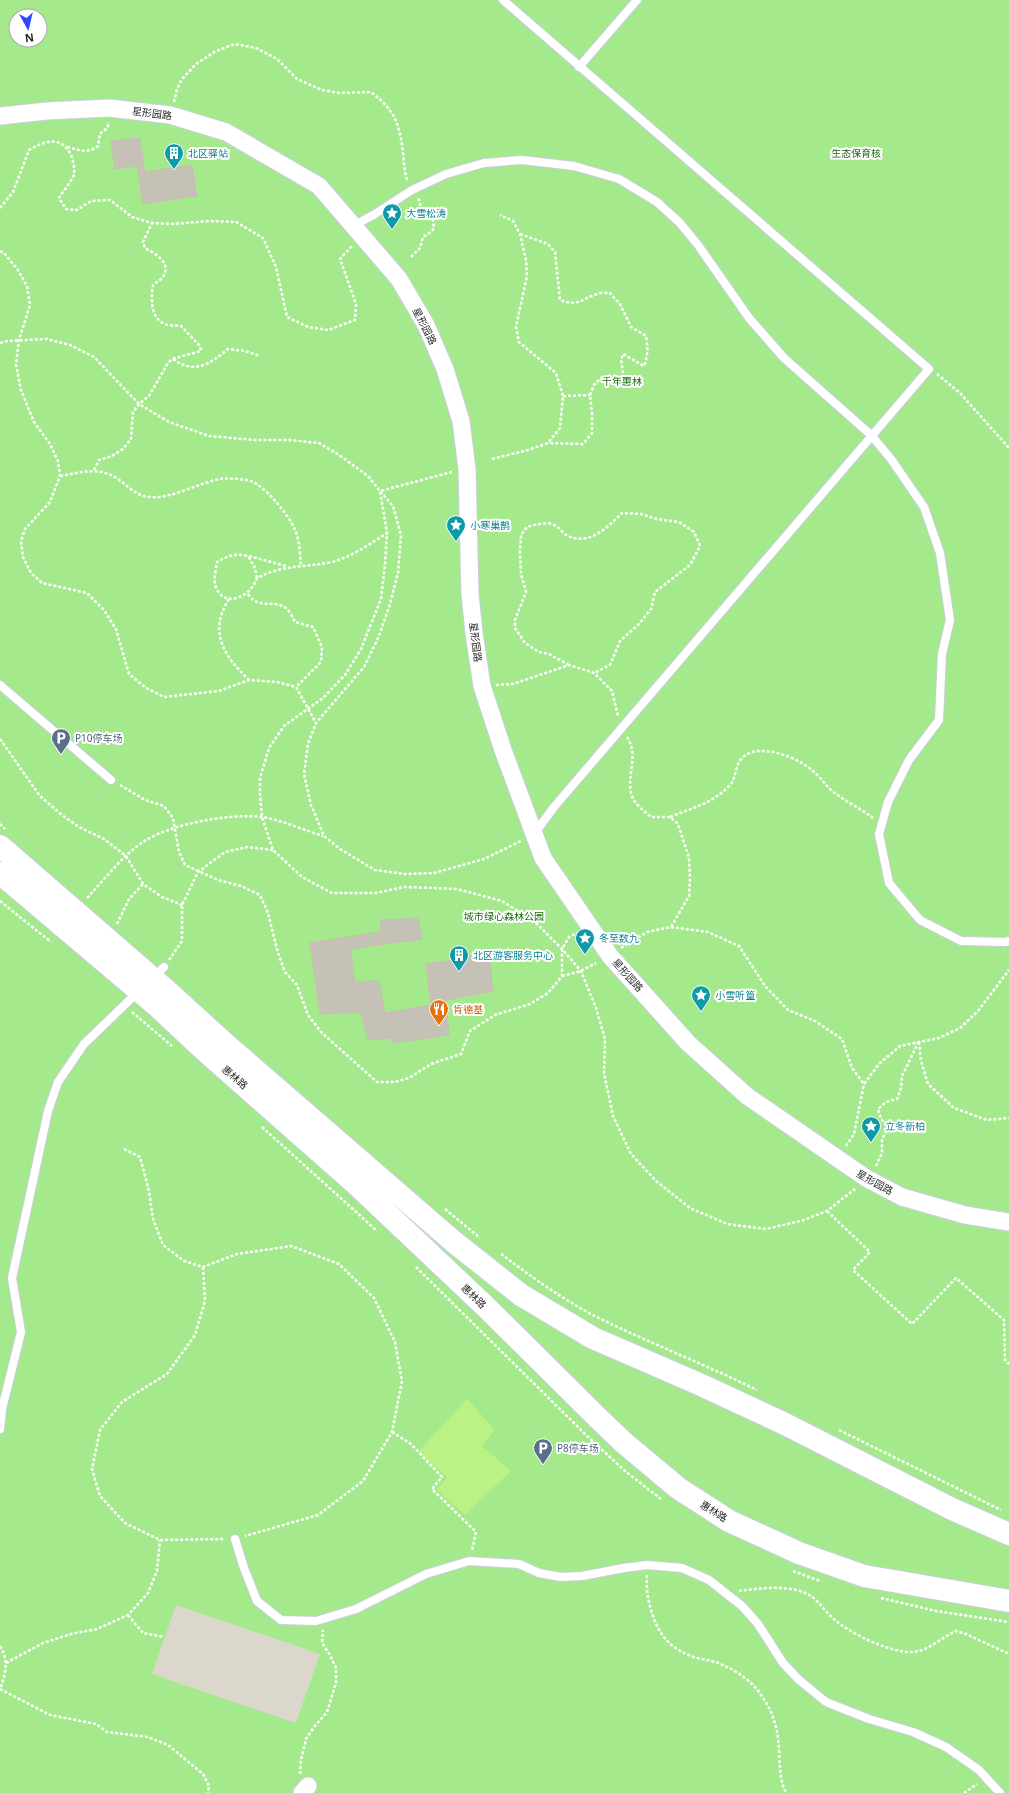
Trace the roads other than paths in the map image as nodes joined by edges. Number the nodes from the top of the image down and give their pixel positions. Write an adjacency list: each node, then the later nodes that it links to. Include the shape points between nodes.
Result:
1 (503, 0): 3 (lane)
2 (637, 0): 3 (lane)
3 (579, 67): 6 (lane, via 929,369)
4 (0, 116): 5 (street, 星形园路, via 109,108 170,114 226,132 319,186)
5 (358, 231): 6 (lane, via 375,214 412,190 446,174 484,163 522,160 574,166 619,179 658,202 680,223 749,318 784,358); 9 (street, 星形园路, via 399,279 426,326 445,369 461,421 467,469 470,594 482,686)
6 (871, 435): 9 (lane, via 554,807); 12 (lane, via 924,506 940,553 950,620 942,654 939,720 909,760 888,802 882,824 880,834 889,883 920,920 961,941)
7 (2, 690): 8 (lane)
8 (111, 780)
9 (534, 834): 14 (street, 星形园路, via 543,858 610,956 688,1043 747,1096 866,1178 902,1197 965,1215)
10 (4, 838): 13 (main road, 惠林路)
11 (0, 873): 13 (main road, 惠林路)
12 (1009, 941)
13 (150, 981): 15 (lane, via 84,1044 58,1082 48,1111 12,1278 21,1332 2,1409); 16 (main road, 惠林路, via 454,1242 520,1295 593,1338 785,1424 952,1509); 18 (main road, 惠林路, via 599,1419 678,1488 730,1521 800,1553 864,1576)
14 (1009, 1222)
15 (0, 1429)
16 (1009, 1534)
17 (235, 1539): 19 (lane, via 257,1601 281,1620 316,1621 356,1609 426,1574 469,1561 519,1564 539,1573 561,1577 647,1565 687,1570 709,1580 742,1606 758,1624 783,1664 826,1702 869,1719 913,1732 946,1747 979,1770)
18 (1009, 1601)
19 (1000, 1793)

